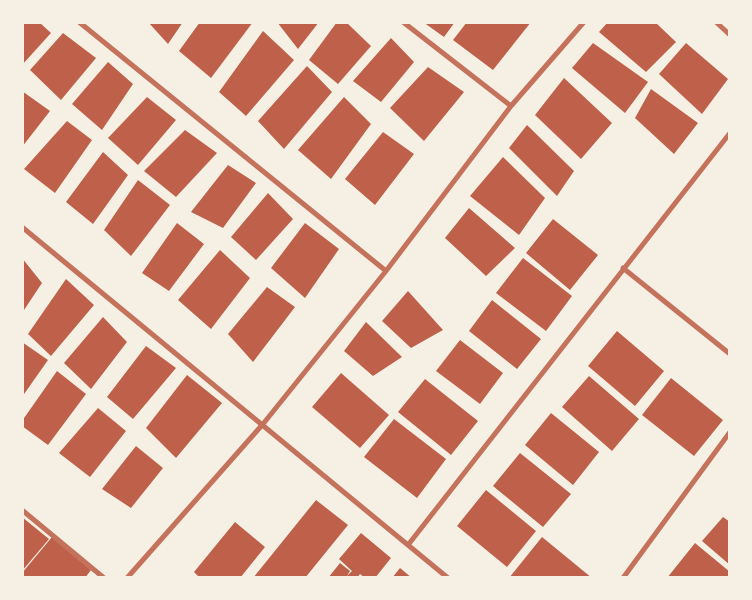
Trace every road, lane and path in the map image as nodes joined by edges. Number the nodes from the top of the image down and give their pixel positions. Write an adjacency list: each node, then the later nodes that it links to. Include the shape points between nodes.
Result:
1 (79, 22): 10 (street)
2 (403, 22): 6 (street)
3 (584, 22): 6 (street)
4 (716, 22): 5 (street)
5 (730, 35)
6 (510, 106): 10 (street)
7 (730, 133): 9 (street)
8 (22, 227): 12 (street)
9 (623, 268): 11 (street); 15 (street)
10 (386, 271): 12 (street)
11 (730, 354)
12 (263, 424): 15 (street); 17 (street)
13 (730, 432): 19 (street)
14 (22, 510): 16 (street)
15 (408, 545): 18 (street)
16 (104, 578)
17 (127, 578)
18 (448, 578)
19 (623, 578)

